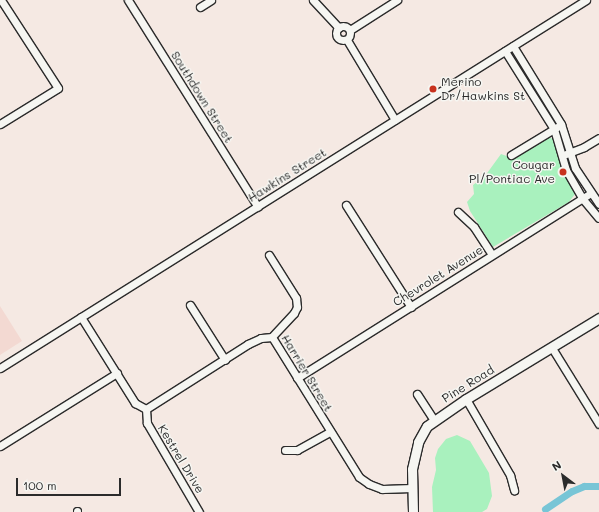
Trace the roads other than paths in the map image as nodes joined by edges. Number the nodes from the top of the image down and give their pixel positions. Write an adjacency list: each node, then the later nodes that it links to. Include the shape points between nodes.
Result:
1 (1, 0): 14 (street, via 58,88)
2 (128, 0): 24 (street, Southdown Street)
3 (211, 0): 7 (street)
4 (313, 0): 8 (street)
5 (397, 0): 9 (street)
6 (586, 0): 11 (street, Hawkins Street)
7 (200, 7)
8 (339, 28): 9 (street, via 346,27); 10 (street, via 336,34 338,38)
9 (350, 30): 10 (street, via 350,37)
10 (347, 40): 13 (street)
11 (513, 46): 12 (street, Hawkins Street); 15 (street)
12 (505, 51): 13 (street, Hawkins Street); 16 (street)
13 (395, 120): 24 (street, Hawkins Street)
14 (0, 124)
15 (561, 124): 16 (street); 18 (street)
16 (554, 129): 19 (street); 20 (street)
17 (599, 138): 18 (street)
18 (569, 153): 20 (street); 21 (street)
19 (511, 155)
20 (560, 155): 22 (street)
21 (590, 193): 22 (street, Chevrolet Avenue); 23 (street)
22 (582, 198): 27 (street); 28 (street, Chevrolet Avenue)
23 (599, 204)
24 (258, 206): 32 (street, Hawkins Street)
25 (346, 206): 31 (street)
26 (458, 212): 28 (street, via 474,227)
27 (599, 218)
28 (492, 255): 31 (street, Chevrolet Avenue)
29 (269, 256): 34 (street, via 296,298 297,307 294,314)
30 (190, 305): 36 (street)
31 (411, 306): 39 (street, Chevrolet Avenue)
32 (81, 317): 37 (street, Hawkins Street); 38 (street)
33 (599, 318): 35 (street, Pine Road)
34 (272, 337): 36 (street, Harrier Street, via 261,338 248,344); 39 (street, Harrier Street)
35 (552, 348): 41 (street, Pine Road); 44 (street)
36 (225, 360): 42 (street, Harrier Street)
37 (0, 368)
38 (117, 373): 42 (street, via 135,403); 46 (street)
39 (297, 378): 45 (street, Harrier Street)
40 (417, 394): 43 (street)
41 (466, 399): 43 (street, Pine Road); 49 (street, via 510,475)
42 (146, 409): 50 (street, Kestrel Drive, via 147,423)
43 (434, 420): 48 (street, Pine Road, via 418,442 412,469)
44 (599, 424)
45 (330, 432): 47 (street, via 297,450); 48 (street, Harrier Street, via 359,477 369,484 382,489)
46 (0, 446)
47 (285, 450)
48 (412, 488): 51 (street, Pine Road)
49 (514, 490)
50 (199, 512)
51 (413, 512)

